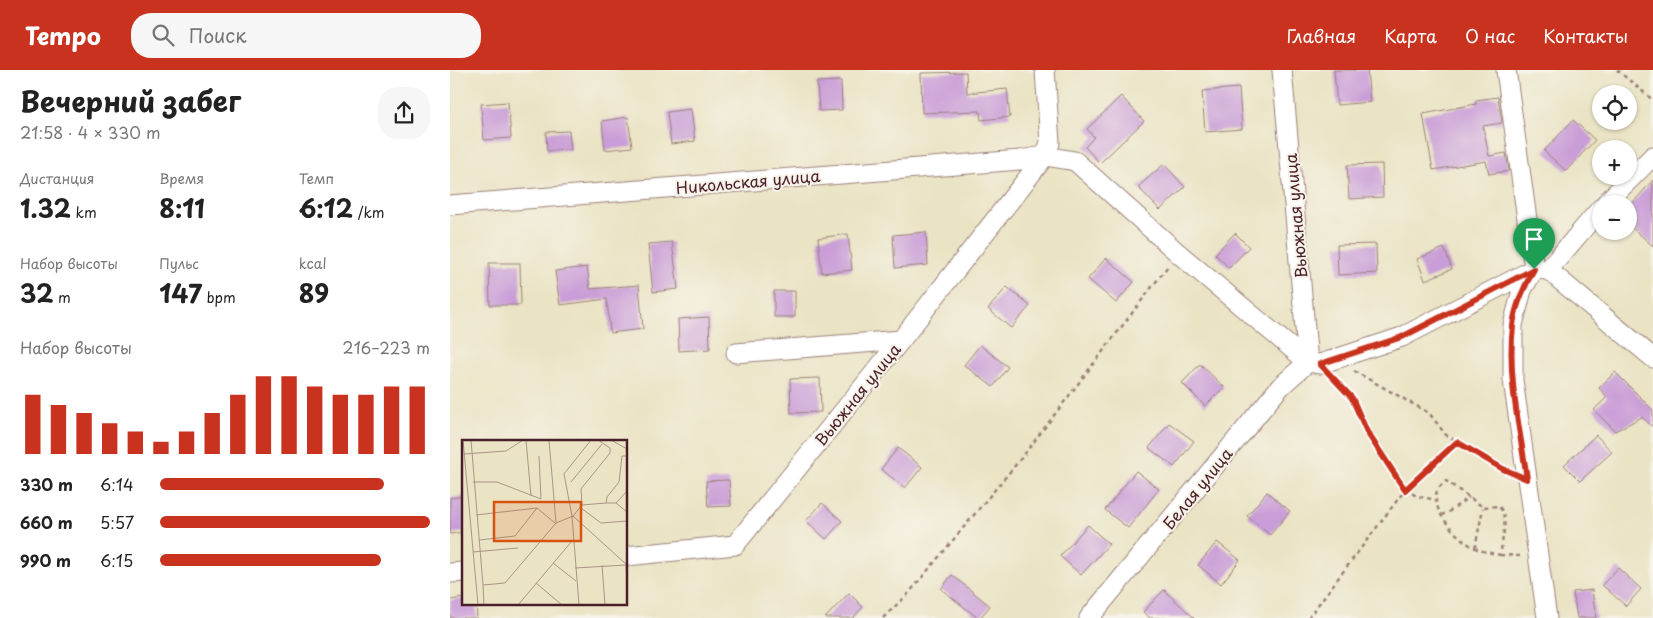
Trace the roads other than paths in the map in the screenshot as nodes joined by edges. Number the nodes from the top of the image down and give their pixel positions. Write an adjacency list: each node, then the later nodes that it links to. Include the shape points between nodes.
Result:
1 (1045, 70): 4 (street, via 1050,143)
2 (1282, 70): 13 (street, Вьюжная улица)
3 (1506, 70): 9 (street)
4 (1045, 156): 7 (street, Никольская улица); 10 (street, Вьюжная улица); 13 (street, Никольская улица, via 1075,161 1178,253)
5 (1653, 156): 6 (street)
6 (1614, 195)
7 (450, 205)
8 (1592, 217): 9 (street)
9 (1541, 270): 12 (street); 13 (street, via 1402,337); 15 (street, via 1522,290 1513,325 1512,351)
10 (901, 340): 11 (street); 14 (street, Вьюжная улица, via 735,545)
11 (736, 353)
12 (1653, 358)
13 (1321, 362): 16 (street, Белая улица, via 1280,387)
14 (628, 556)
15 (1542, 614)
16 (1089, 618)

